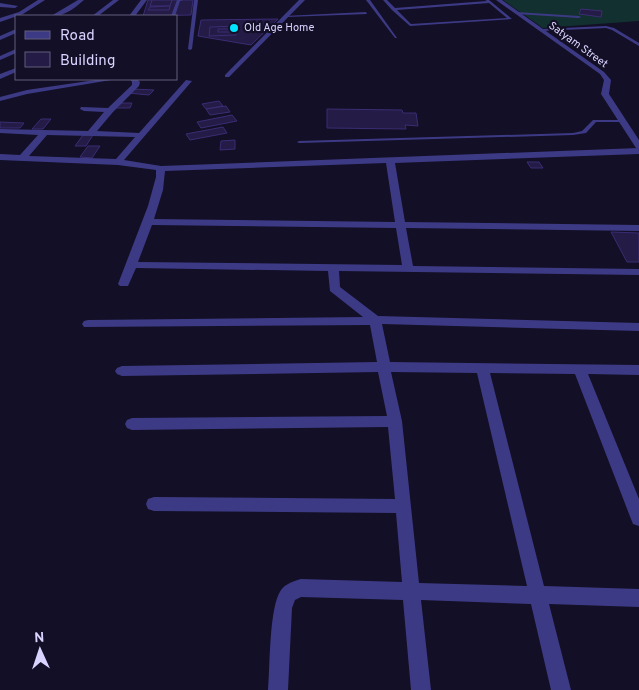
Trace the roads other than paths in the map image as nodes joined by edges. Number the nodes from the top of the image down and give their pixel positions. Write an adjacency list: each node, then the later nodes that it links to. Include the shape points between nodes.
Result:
1 (42, 0): 25 (street)
2 (81, 0): 19 (street)
3 (116, 0): 20 (street)
4 (144, 0): 21 (street)
5 (181, 0): 22 (lane)
6 (196, 0): 32 (lane)
7 (302, 0): 23 (street)
8 (368, 0): 28 (lane)
9 (385, 0): 16 (lane)
10 (442, 0): 14 (lane)
11 (499, 0): 18 (street, Satyam Street)
12 (489, 1): 14 (lane); 16 (lane, via 510,19 410,25)
13 (0, 5): 15 (street)
14 (448, 5): 16 (lane)
15 (15, 6)
16 (393, 9)
17 (366, 13): 23 (lane)
18 (517, 13): 24 (lane); 26 (street, Satyam Street)
19 (56, 15)
20 (96, 15)
21 (133, 15)
22 (173, 15)
23 (286, 16): 37 (street)
24 (579, 17)
25 (0, 20)
26 (542, 30): 30 (lane, via 606,27); 45 (street, Satyam Street, via 608,80 605,94)
27 (15, 31): 29 (street)
28 (396, 37)
29 (0, 38)
30 (639, 45)
31 (0, 47): 33 (street)
32 (190, 49)
33 (15, 51)
34 (15, 51): 35 (street)
35 (0, 58)
36 (15, 70): 38 (street)
37 (227, 76)
38 (0, 77)
39 (107, 80): 42 (street)
40 (134, 80): 44 (street, via 135,86)
41 (188, 81): 49 (street)
42 (0, 99)
43 (84, 109): 44 (street)
44 (110, 110): 48 (street)
45 (621, 121): 50 (lane, via 595,121 584,132 572,134); 51 (street, Satyam Street)
46 (0, 131): 47 (street)
47 (45, 132): 48 (street); 54 (street)
48 (91, 133): 49 (street)
49 (140, 135): 56 (street)
50 (299, 142)
51 (639, 146)
52 (639, 151): 55 (street)
53 (0, 157): 54 (street)
54 (22, 158): 56 (street)
55 (390, 160): 57 (street); 59 (street)
56 (118, 162): 57 (street)
57 (160, 169): 58 (street, via 162,175)
58 (146, 222): 59 (street); 61 (street)
59 (400, 225): 60 (street); 63 (street)
60 (639, 228)
61 (131, 265): 62 (street); 65 (street)
62 (333, 268): 63 (street); 66 (street, via 334,288)
63 (408, 269): 64 (street)
64 (639, 272)
65 (124, 284)
66 (375, 320): 67 (street); 68 (street); 69 (street)
67 (88, 324)
68 (639, 327)
69 (384, 367): 70 (street); 73 (street); 74 (street)
70 (482, 368): 71 (street); 80 (street)
71 (580, 370): 72 (street); 78 (street)
72 (639, 370)
73 (122, 371)
74 (395, 421): 75 (street); 77 (street)
75 (132, 424)
76 (154, 504): 77 (street)
77 (403, 506): 79 (street)
78 (639, 519)
79 (412, 592): 80 (street); 82 (street, via 292,590 285,597 283,608); 83 (street)
80 (538, 596): 81 (street); 84 (street)
81 (639, 598)
82 (278, 690)
83 (421, 690)
84 (561, 690)

